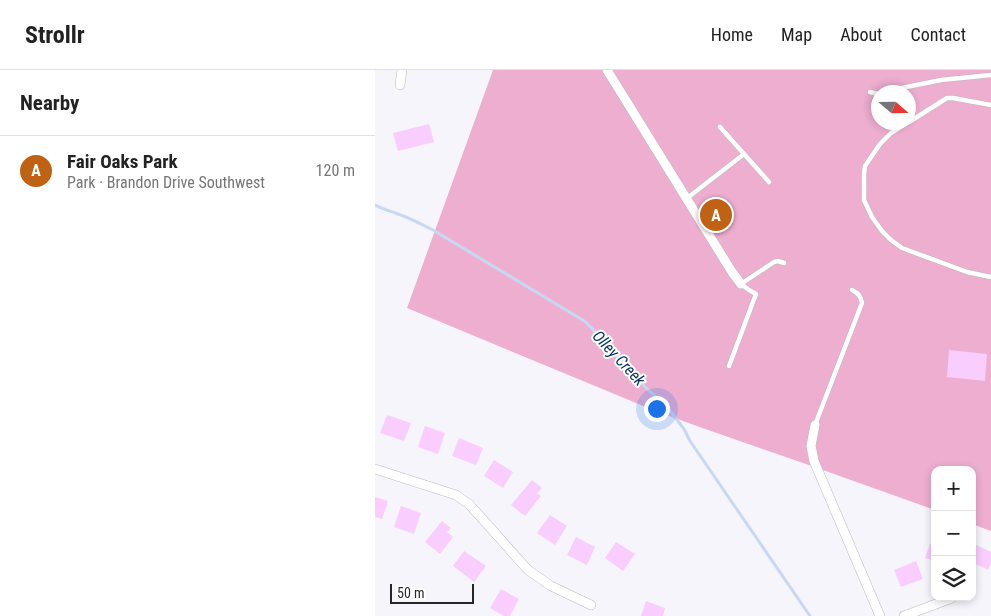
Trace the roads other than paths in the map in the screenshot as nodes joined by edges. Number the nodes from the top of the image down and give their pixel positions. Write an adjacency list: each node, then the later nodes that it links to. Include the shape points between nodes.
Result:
1 (402, 70): 4 (street)
2 (607, 70): 12 (street)
3 (991, 75): 5 (lane)
4 (400, 85)
5 (916, 85)
6 (991, 105): 7 (lane, via 947,98)
7 (916, 117)
8 (719, 126): 10 (lane)
9 (897, 130): 14 (lane, via 880,144 865,166 864,200 872,217 886,236 902,248 967,272)
10 (744, 154): 11 (lane); 12 (lane)
11 (769, 182)
12 (687, 199): 15 (street)
13 (784, 263): 15 (lane, via 773,262)
14 (991, 277)
15 (741, 284): 17 (lane, via 756,294)
16 (852, 290): 18 (lane, via 858,293 862,303)
17 (729, 366)
18 (815, 425): 22 (street, via 811,446 814,461)
19 (375, 469): 21 (street, via 456,495 469,504 528,570 551,586)
20 (945, 601): 23 (street)
21 (591, 605)
22 (880, 616)
23 (904, 616)

